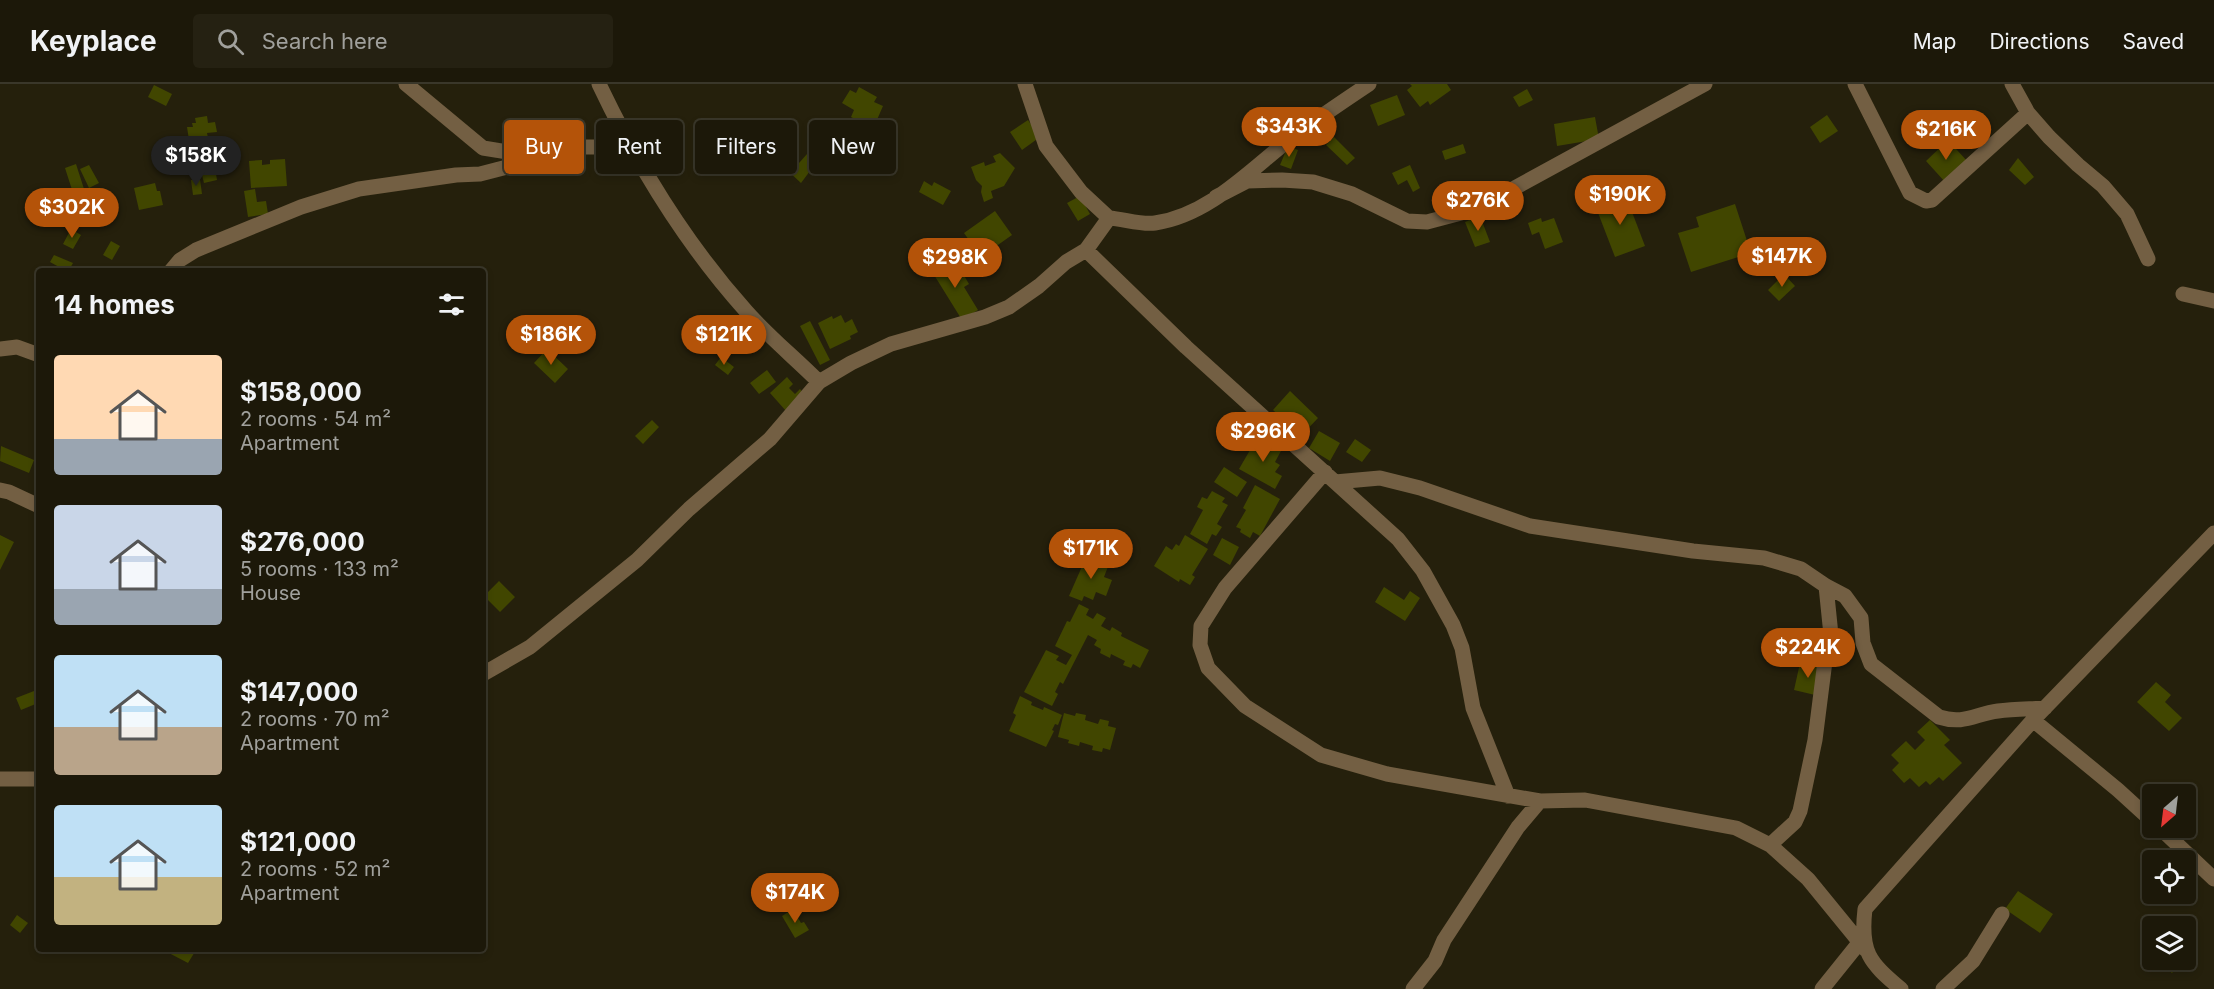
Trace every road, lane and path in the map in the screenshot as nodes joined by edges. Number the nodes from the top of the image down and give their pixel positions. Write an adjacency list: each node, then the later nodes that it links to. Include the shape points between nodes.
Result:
1 (406, 84): 10 (street, via 483,148)
2 (599, 84): 9 (street)
3 (1025, 84): 14 (street, via 1046,146 1081,192)
4 (1369, 84): 13 (street)
5 (1705, 84): 13 (street, via 1509,191 1461,213 1427,222 1407,221 1353,194 1313,182 1247,181)
6 (1855, 84): 8 (street, via 1911,193 1926,201 1932,200)
7 (2012, 84): 8 (street)
8 (2028, 113): 16 (street, via 2127,214)
9 (617, 120)
10 (504, 151)
11 (504, 168): 17 (street, via 359,189 301,207 196,250)
12 (648, 174): 22 (street, via 705,261 747,313)
13 (1216, 197): 14 (street, via 1184,215 1152,223)
14 (1109, 218): 15 (street)
15 (1086, 250): 22 (street, via 1065,262 1009,308 891,345); 23 (street)
16 (2148, 259)
17 (173, 268)
18 (2183, 294): 19 (street)
19 (2214, 301)
20 (0, 349): 21 (street, via 17,347)
21 (36, 354)
22 (819, 382): 28 (street, via 770,439 619,576 530,647)
23 (1330, 477): 27 (street, via 1380,478 1530,526 1764,558 1801,569); 33 (street, via 1398,539 1423,571 1462,648 1473,708); 33 (street, via 1225,588 1201,626 1200,645 1208,668 1245,706 1321,755 1387,774)
24 (0, 490): 25 (street)
25 (36, 505)
26 (2214, 533): 29 (street)
27 (1826, 586): 29 (street, via 1845,596 1861,618 1870,664 1939,717 1967,720 1996,711); 37 (street, via 1831,635 1815,741 1796,822)
28 (486, 672)
29 (2045, 708): 30 (street)
30 (2033, 720): 35 (street); 40 (street, via 1865,909)
31 (0, 779): 32 (street)
32 (36, 779)
33 (1508, 796): 34 (street)
34 (1540, 801): 37 (street, via 1585,800 1736,828); 41 (street, via 1518,827 1444,940 1435,961)
35 (2142, 812)
36 (2171, 838): 38 (street)
37 (1770, 845): 40 (street, via 1808,879)
38 (2214, 879)
39 (2002, 914): 44 (street, via 1973,961)
40 (1862, 946): 42 (street); 43 (street, via 1877,969)
41 (1413, 989)
42 (1822, 989)
43 (1901, 989)
44 (1943, 989)

